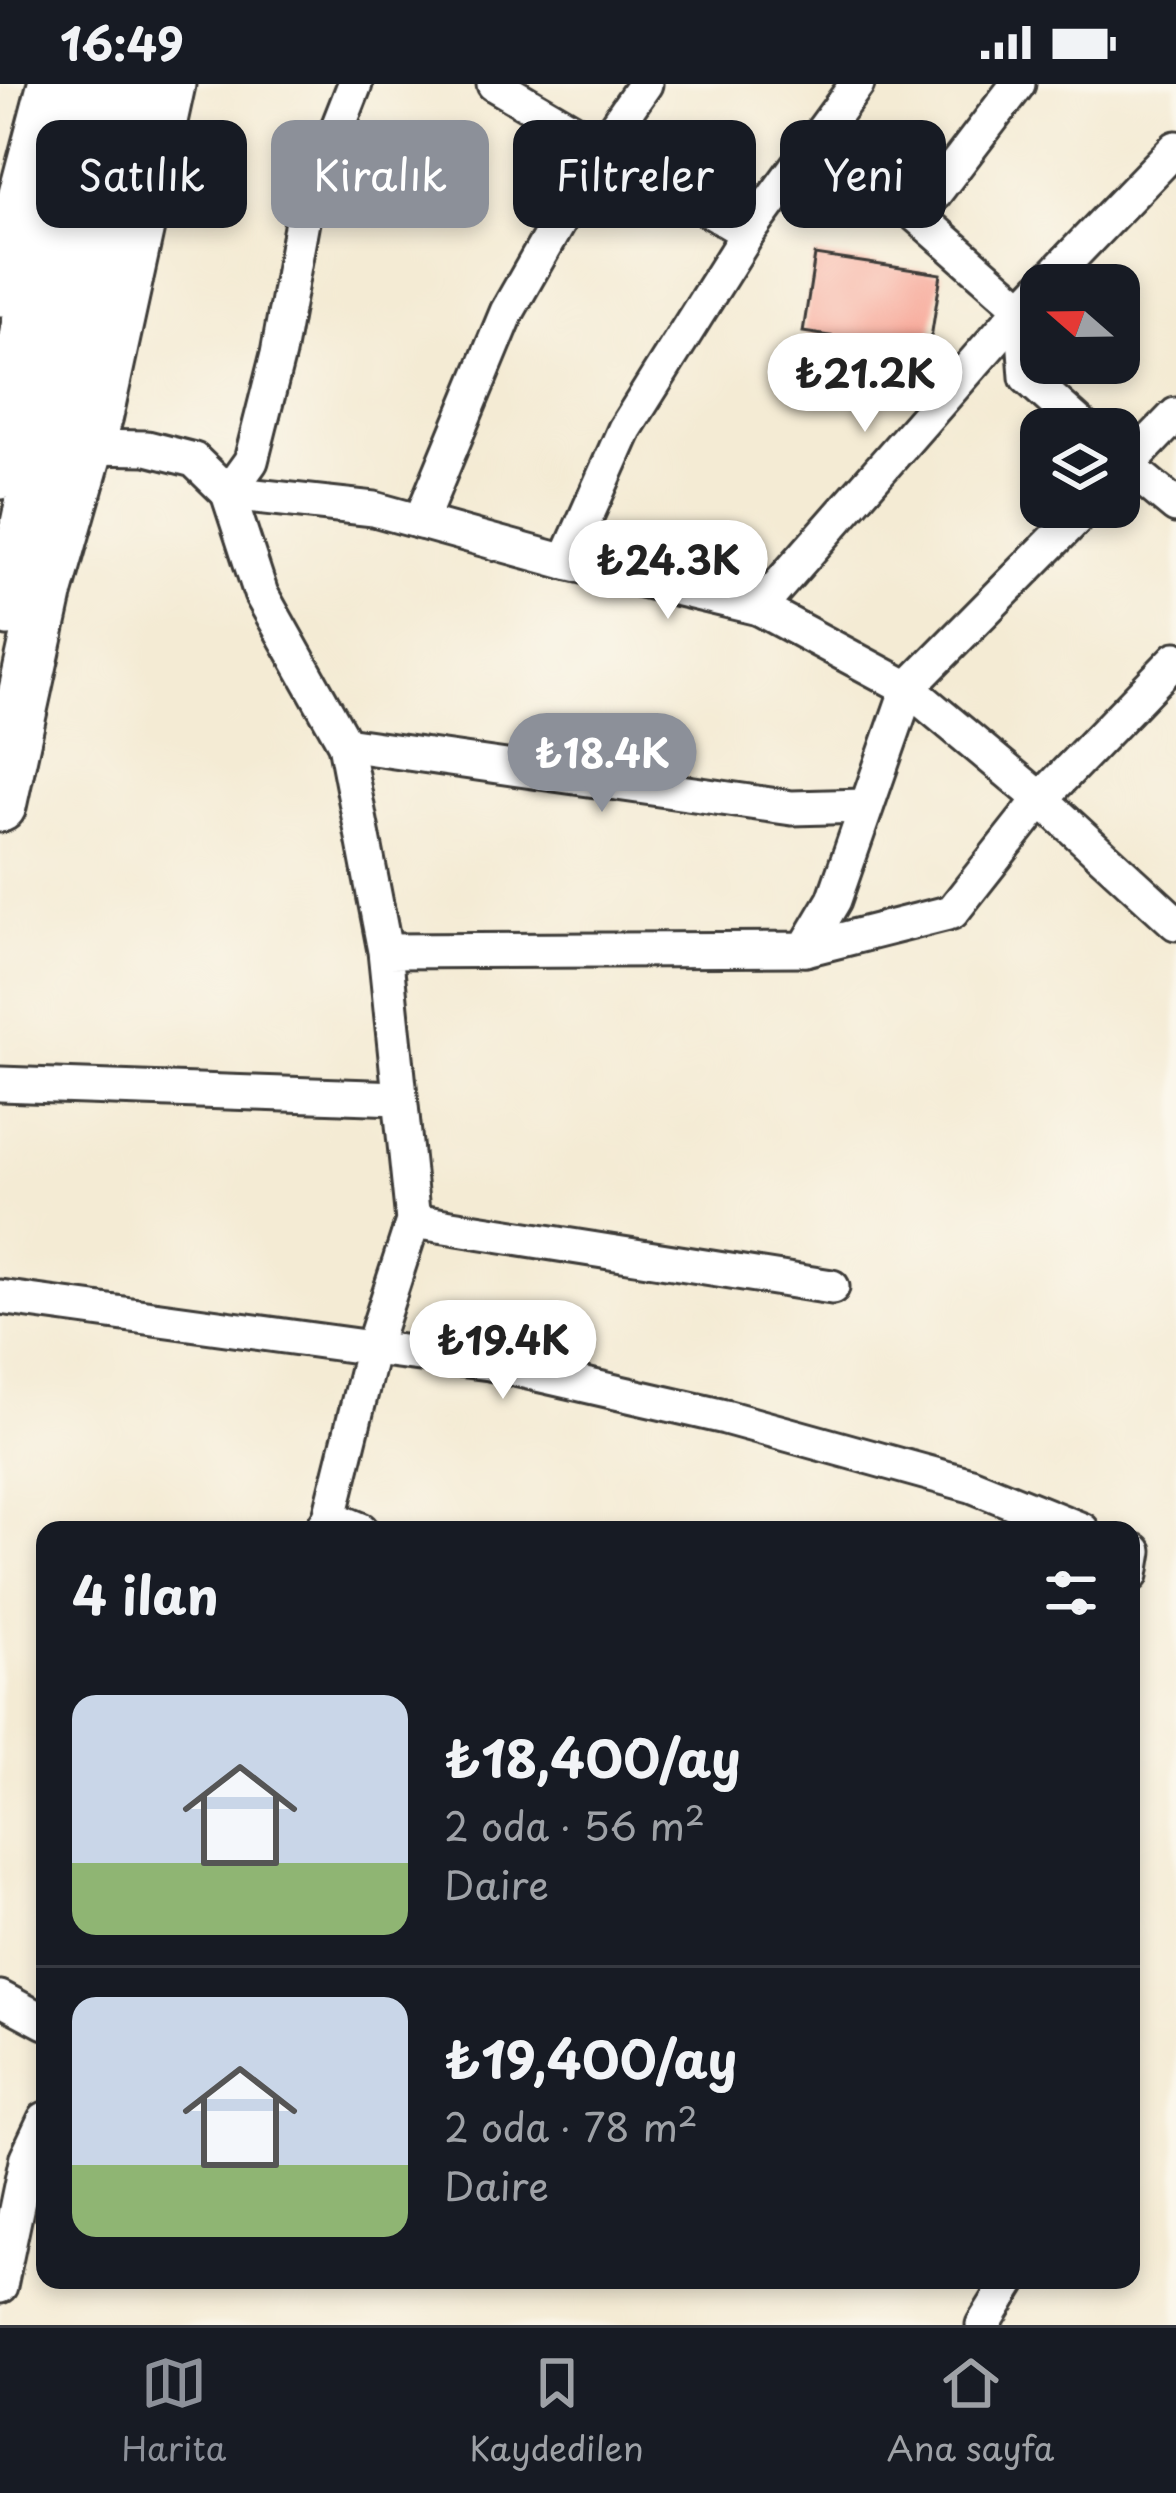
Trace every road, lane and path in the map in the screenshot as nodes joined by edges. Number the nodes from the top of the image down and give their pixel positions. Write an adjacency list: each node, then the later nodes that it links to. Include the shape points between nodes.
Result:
1 (54, 84): 22 (main road)
2 (93, 84): 29 (main road, via 28,322)
3 (134, 84): 37 (main road)
4 (169, 84): 27 (main road)
5 (355, 84): 31 (street, via 303,216 251,461)
6 (494, 84): 10 (street)
7 (645, 84): 11 (street)
8 (857, 84): 12 (street)
9 (1018, 84): 14 (street)
10 (555, 120)
11 (620, 120)
12 (831, 120)
13 (1176, 148): 20 (street)
14 (946, 178)
15 (780, 189): 19 (street)
16 (555, 228): 33 (street, via 507,313)
17 (739, 228): 19 (street)
18 (937, 228): 21 (street)
19 (748, 233): 35 (street, via 626,429)
20 (1065, 264)
21 (1020, 283)
22 (0, 290)
23 (1020, 312): 36 (street)
24 (1036, 384): 25 (street)
25 (1061, 408)
26 (1176, 415): 28 (street)
27 (88, 447): 31 (street, via 148,448 194,460); 42 (main road)
28 (1140, 449)
29 (0, 473)
30 (1140, 479): 32 (street)
31 (228, 493): 33 (street, via 374,508); 40 (street, via 261,594)
32 (1176, 506)
33 (420, 522): 35 (street)
34 (1066, 528): 39 (street)
35 (566, 562): 36 (street)
36 (759, 608): 39 (street)
37 (0, 652)
38 (1176, 658): 41 (street)
39 (908, 688): 41 (street); 43 (street)
40 (344, 744): 43 (street, via 792,808); 46 (street)
41 (1041, 799): 44 (street); 45 (street, via 952,912)
42 (0, 806)
43 (865, 806): 45 (street, via 834,900)
44 (1176, 922)
45 (805, 949): 46 (street)
46 (386, 950): 48 (street)
47 (0, 1084): 48 (street)
48 (400, 1098): 49 (street)
49 (413, 1221): 50 (street); 52 (street)
50 (832, 1287)
51 (0, 1297): 52 (street)
52 (371, 1348): 53 (street); 54 (street, via 489,1363 724,1417 970,1486)
53 (339, 1521)
54 (1059, 1521)
55 (0, 1998): 56 (street)
56 (36, 2017)
57 (36, 2138): 58 (street)
58 (9, 2197): 59 (street)
59 (0, 2286)
60 (1005, 2289): 61 (street)
61 (983, 2325)

